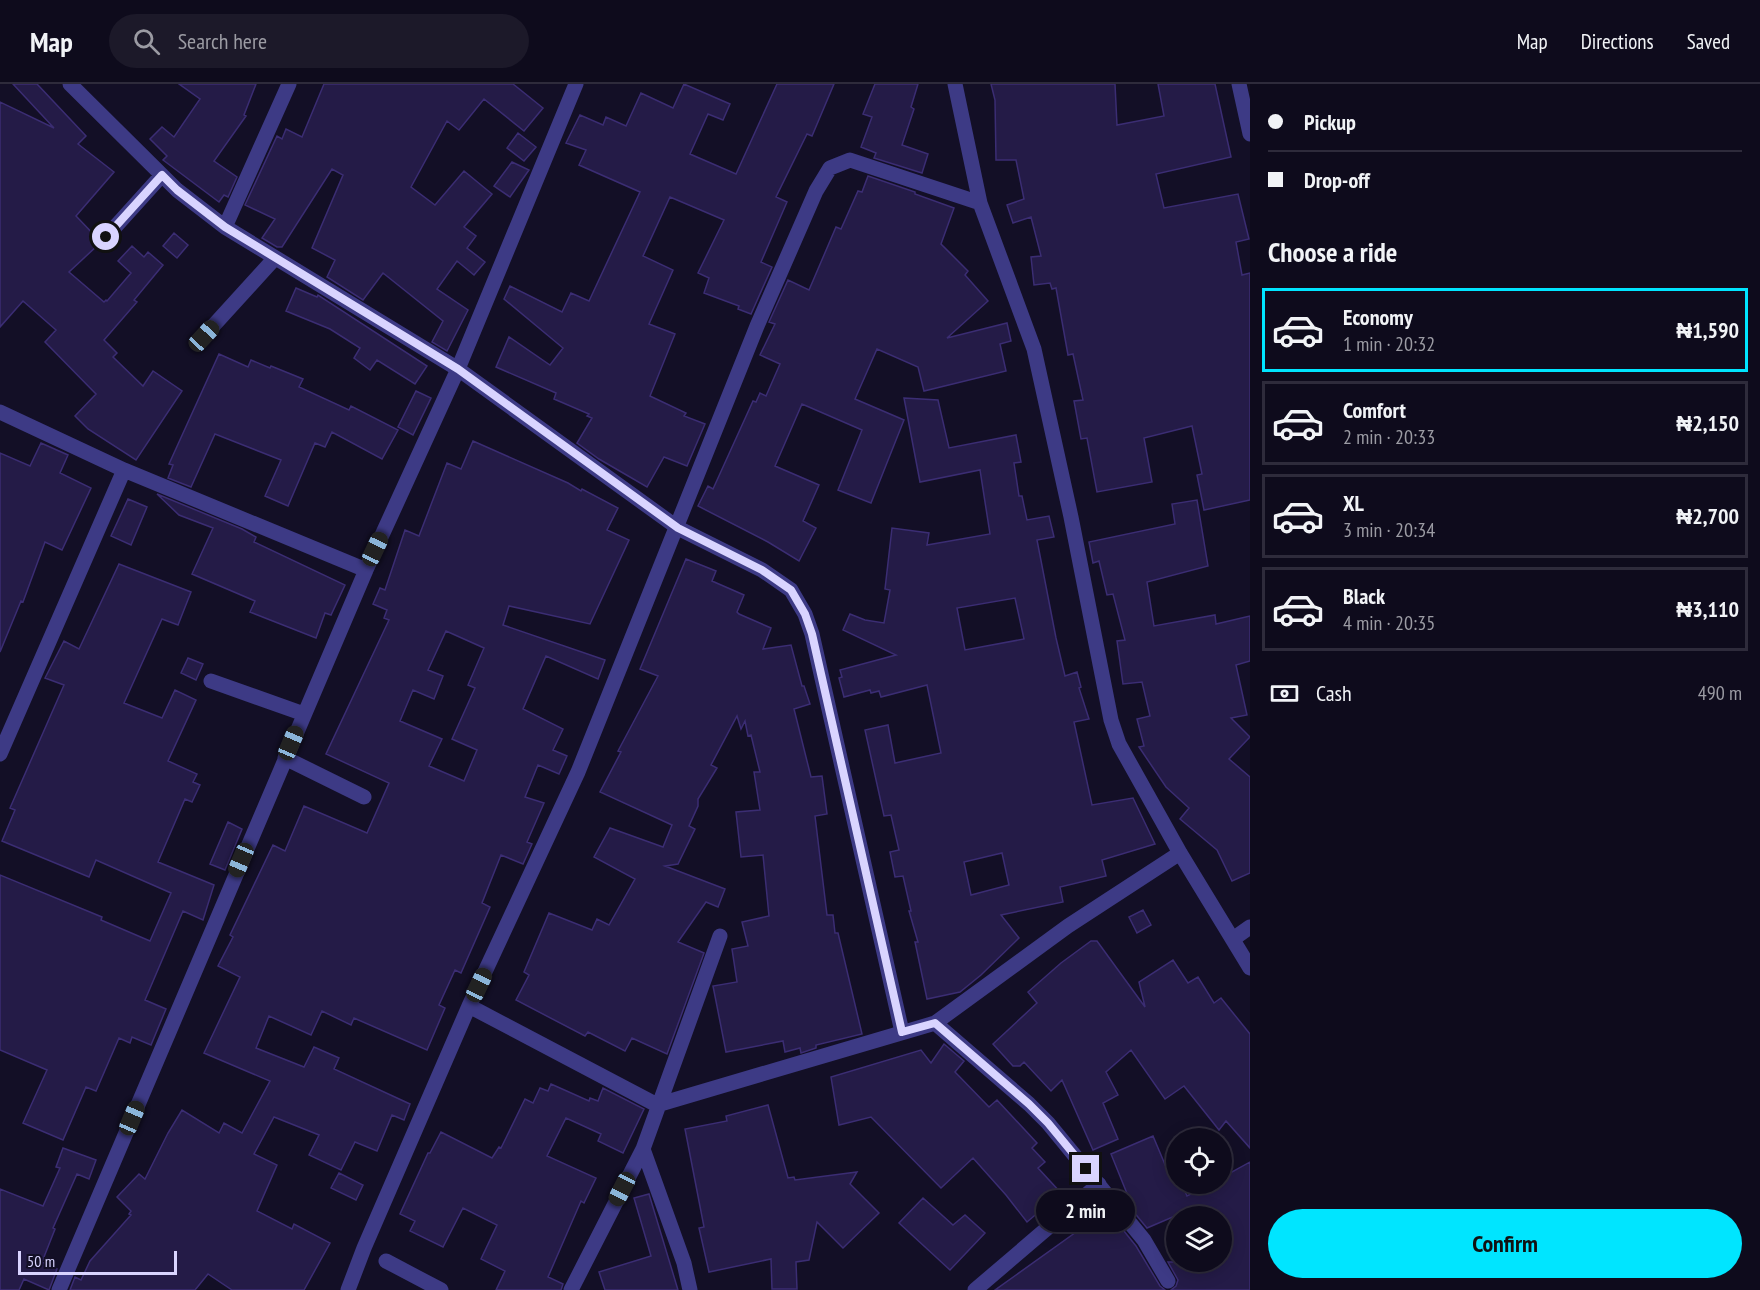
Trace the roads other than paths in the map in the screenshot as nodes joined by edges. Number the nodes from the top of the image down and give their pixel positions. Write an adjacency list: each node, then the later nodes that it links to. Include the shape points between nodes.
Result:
1 (70, 84): 7 (street)
2 (289, 84): 9 (street)
3 (576, 84): 13 (street)
4 (955, 84): 8 (street)
5 (1239, 84): 6 (street)
6 (1250, 134)
7 (162, 175): 9 (street); 10 (street)
8 (980, 203): 16 (street, via 850,160 830,168 766,305); 23 (street, via 1034,349 1111,720 1119,744)
9 (225, 227): 11 (street)
10 (106, 237)
11 (275, 258): 12 (street); 13 (street)
12 (204, 336)
13 (458, 369): 16 (street); 17 (street)
14 (0, 412): 15 (street)
15 (124, 470): 17 (street); 20 (street)
16 (678, 528): 28 (street, via 578,772); 30 (street, via 762,570 791,590 805,614)
17 (366, 570): 19 (street)
18 (211, 681): 19 (street)
19 (304, 714): 21 (street)
20 (0, 754)
21 (285, 758): 22 (street); 36 (street)
22 (364, 797)
23 (1180, 853): 26 (street); 29 (street, via 1068,926)
24 (1250, 927): 26 (street)
25 (720, 936): 31 (street)
26 (1233, 939): 27 (street)
27 (1250, 968)
28 (469, 1006): 31 (street); 37 (street)
29 (935, 1023): 30 (street); 33 (street, via 1029,1104)
30 (902, 1032): 31 (street)
31 (657, 1105): 32 (street)
32 (643, 1149): 39 (street); 40 (street)
33 (1099, 1184): 35 (street, via 1144,1240); 41 (street)
34 (386, 1261): 38 (street)
35 (1168, 1281)
36 (59, 1290)
37 (348, 1290)
38 (441, 1290)
39 (571, 1290)
40 (690, 1290)
41 (975, 1290)

